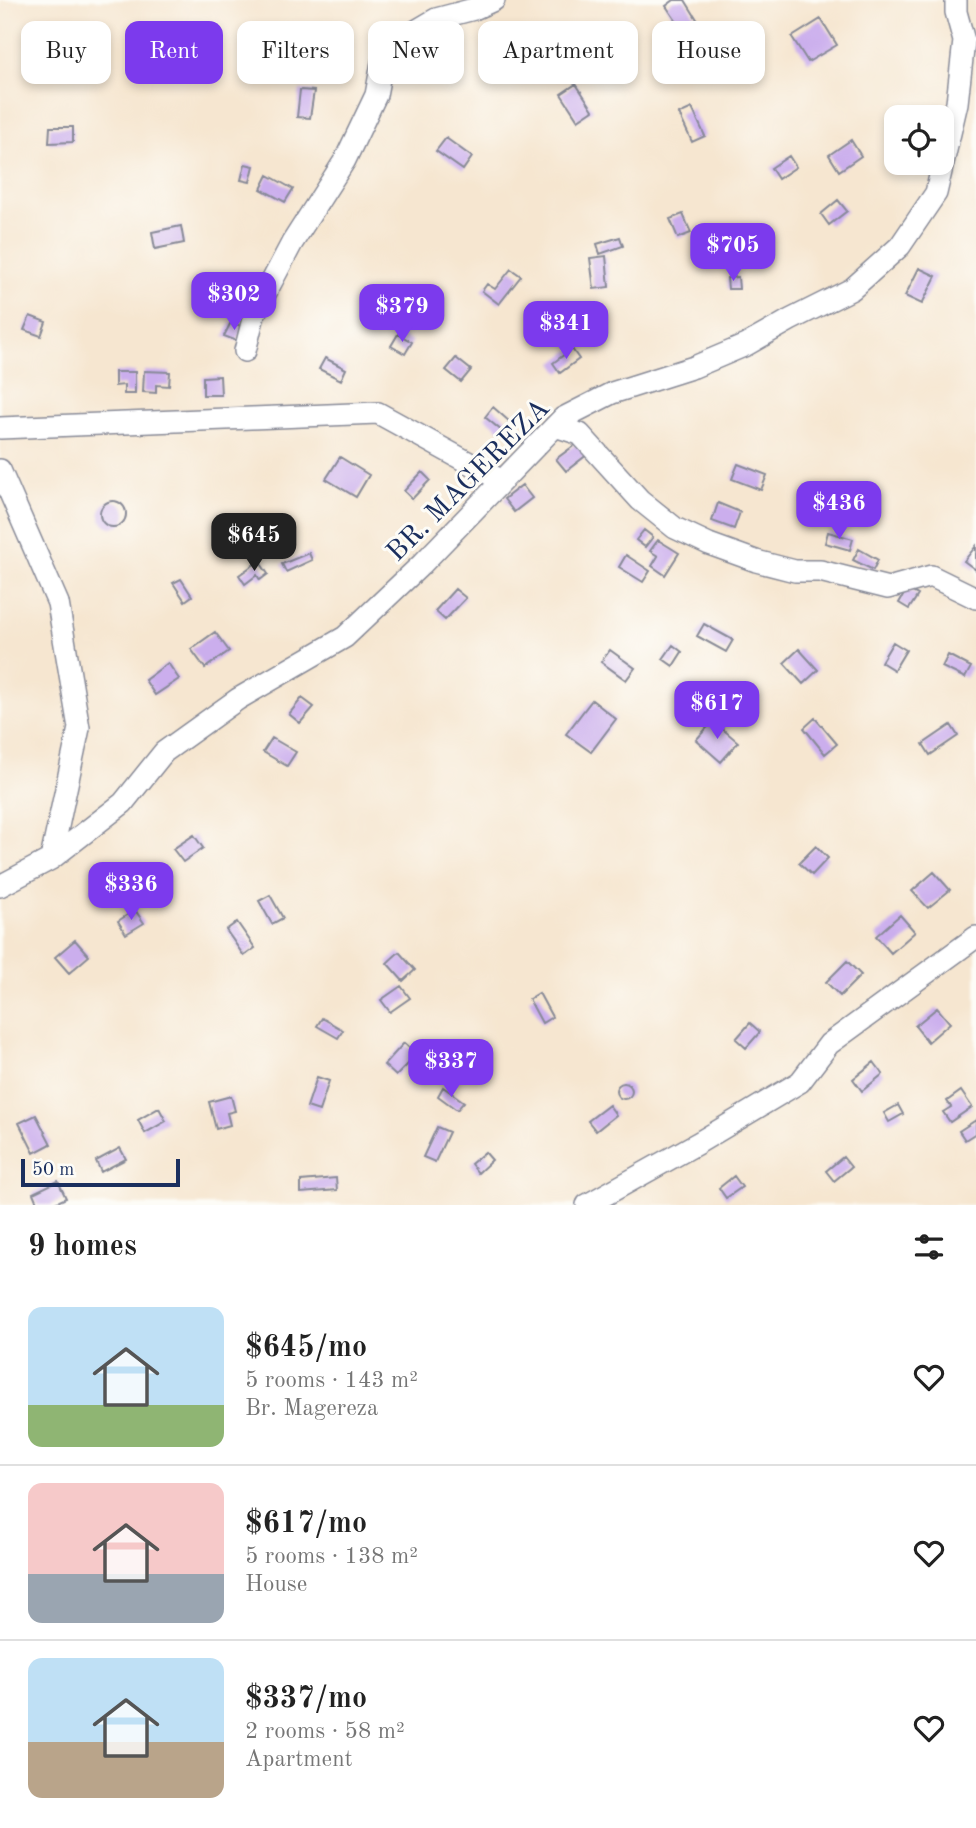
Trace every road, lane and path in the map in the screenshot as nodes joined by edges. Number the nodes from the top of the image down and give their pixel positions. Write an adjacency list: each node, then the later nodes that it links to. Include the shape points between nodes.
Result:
1 (494, 0): 3 (street, via 436,19 401,39 382,63 376,95 345,160 292,243 254,315)
2 (956, 0): 4 (street, BR. MAGEREZA, via 964,41 957,103 936,193 900,246 852,289 746,345 612,393)
3 (245, 351)
4 (555, 426): 7 (street, BR. MAGEREZA); 8 (street, via 580,434 640,500 676,528 709,544 794,571 820,571 888,588 931,576)
5 (0, 428): 7 (street, via 378,413)
6 (0, 471): 9 (street, via 58,603 79,728)
7 (502, 481): 9 (street, BR. MAGEREZA, via 345,637 238,699 163,752 123,803)
8 (976, 597)
9 (51, 859): 10 (street, BR. MAGEREZA)
10 (0, 886)
11 (976, 937): 12 (street, via 829,1044 800,1082)
12 (587, 1205)

